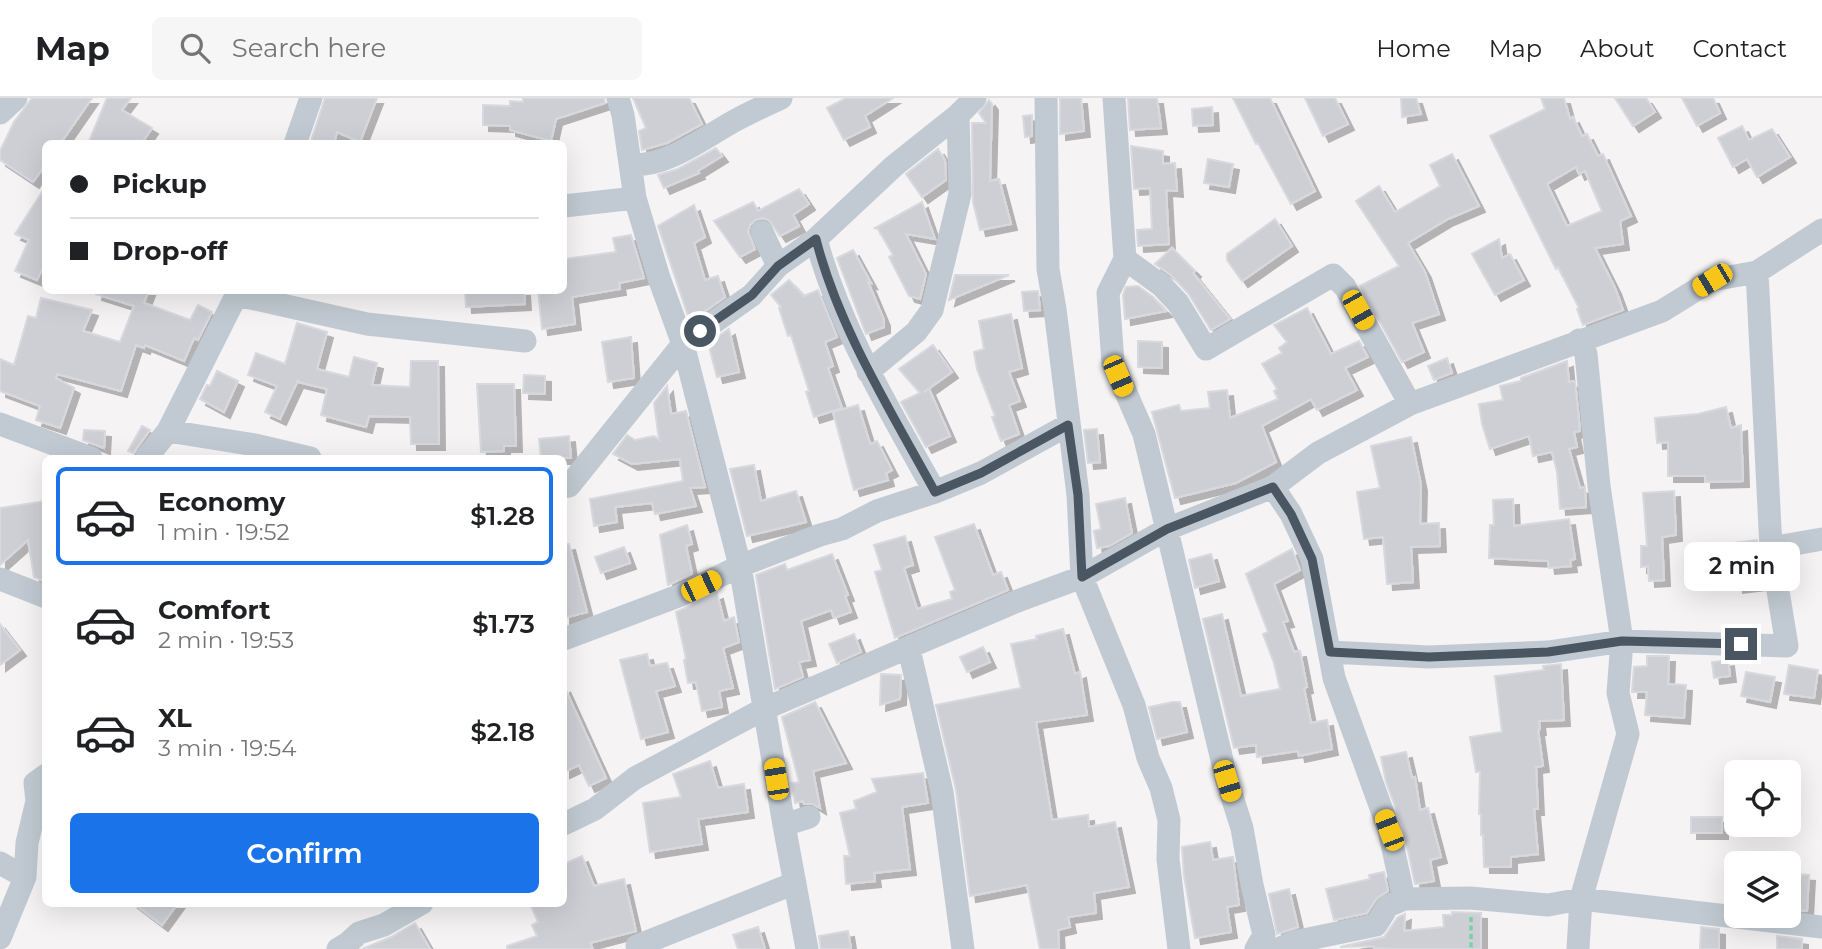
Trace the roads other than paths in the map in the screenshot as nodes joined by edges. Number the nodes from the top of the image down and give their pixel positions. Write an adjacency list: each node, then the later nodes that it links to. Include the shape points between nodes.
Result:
1 (16, 98): 8 (street)
2 (311, 98): 10 (street)
3 (618, 98): 11 (street)
4 (781, 98): 11 (street, via 673,156)
5 (975, 98): 9 (street)
6 (1045, 98): 28 (street, via 1048,269)
7 (1115, 98): 17 (street)
8 (0, 113)
9 (958, 115): 16 (street, via 894,166); 25 (street, via 960,194 932,310 916,332)
10 (296, 140)
11 (631, 165): 12 (street)
12 (635, 198): 13 (street); 24 (street)
13 (567, 206)
14 (1822, 230): 19 (street)
15 (762, 232): 18 (street)
16 (816, 239): 18 (street); 25 (street)
17 (1125, 259): 26 (street, via 1178,303 1206,349 1333,275 1345,287); 36 (street, via 1108,293 1113,363 1144,434)
18 (778, 266): 24 (street, via 752,295)
19 (1757, 272): 22 (street, via 1712,280 1662,311); 38 (street)
20 (238, 294): 29 (street)
21 (242, 294): 23 (street, via 368,324)
22 (1579, 340): 26 (street); 44 (street, via 1586,354 1599,486)
23 (525, 341)
24 (683, 344): 33 (street); 39 (street)
25 (868, 372): 35 (street)
26 (1410, 404): 34 (street, via 1318,453)
27 (0, 424): 30 (street)
28 (1068, 425): 35 (street, via 981,473); 40 (street, via 1078,495)
29 (169, 431): 31 (street); 32 (street)
30 (83, 455)
31 (149, 455)
32 (297, 455)
33 (567, 486)
34 (1273, 487): 36 (street); 46 (street, via 1312,559)
35 (935, 492): 39 (street)
36 (1167, 529): 40 (street); 65 (street, via 1242,828 1264,934)
37 (1822, 539): 38 (street)
38 (1771, 548): 44 (street, via 1787,646)
39 (740, 566): 43 (street, via 681,595); 47 (street)
40 (1082, 577): 45 (street); 64 (street, via 1135,705 1147,758 1161,788 1169,820 1168,859)
41 (0, 579): 42 (street)
42 (42, 595)
43 (567, 638)
44 (1622, 641): 46 (street, via 1548,652 1429,657); 56 (street, via 1618,692 1628,734)
45 (909, 649): 47 (street); 63 (street, via 942,792)
46 (1330, 652): 55 (street, via 1389,830)
47 (764, 709): 50 (street, via 635,778 595,809); 51 (street)
48 (42, 777): 53 (street, via 35,783 37,802)
49 (809, 817): 51 (street)
50 (567, 823)
51 (784, 825): 54 (street)
52 (0, 863): 53 (street)
53 (25, 877): 59 (street)
54 (795, 883): 61 (street); 62 (street)
55 (1405, 899): 56 (street, via 1470,898 1548,905); 66 (street, via 1388,906 1376,925)
56 (1581, 899): 58 (street); 67 (street)
57 (415, 907): 60 (street, via 359,933)
58 (1820, 934)
59 (0, 938)
60 (346, 947)
61 (636, 948)
62 (807, 949)
63 (963, 949)
64 (1179, 949)
65 (1256, 949)
66 (1278, 949)
67 (1578, 949)

